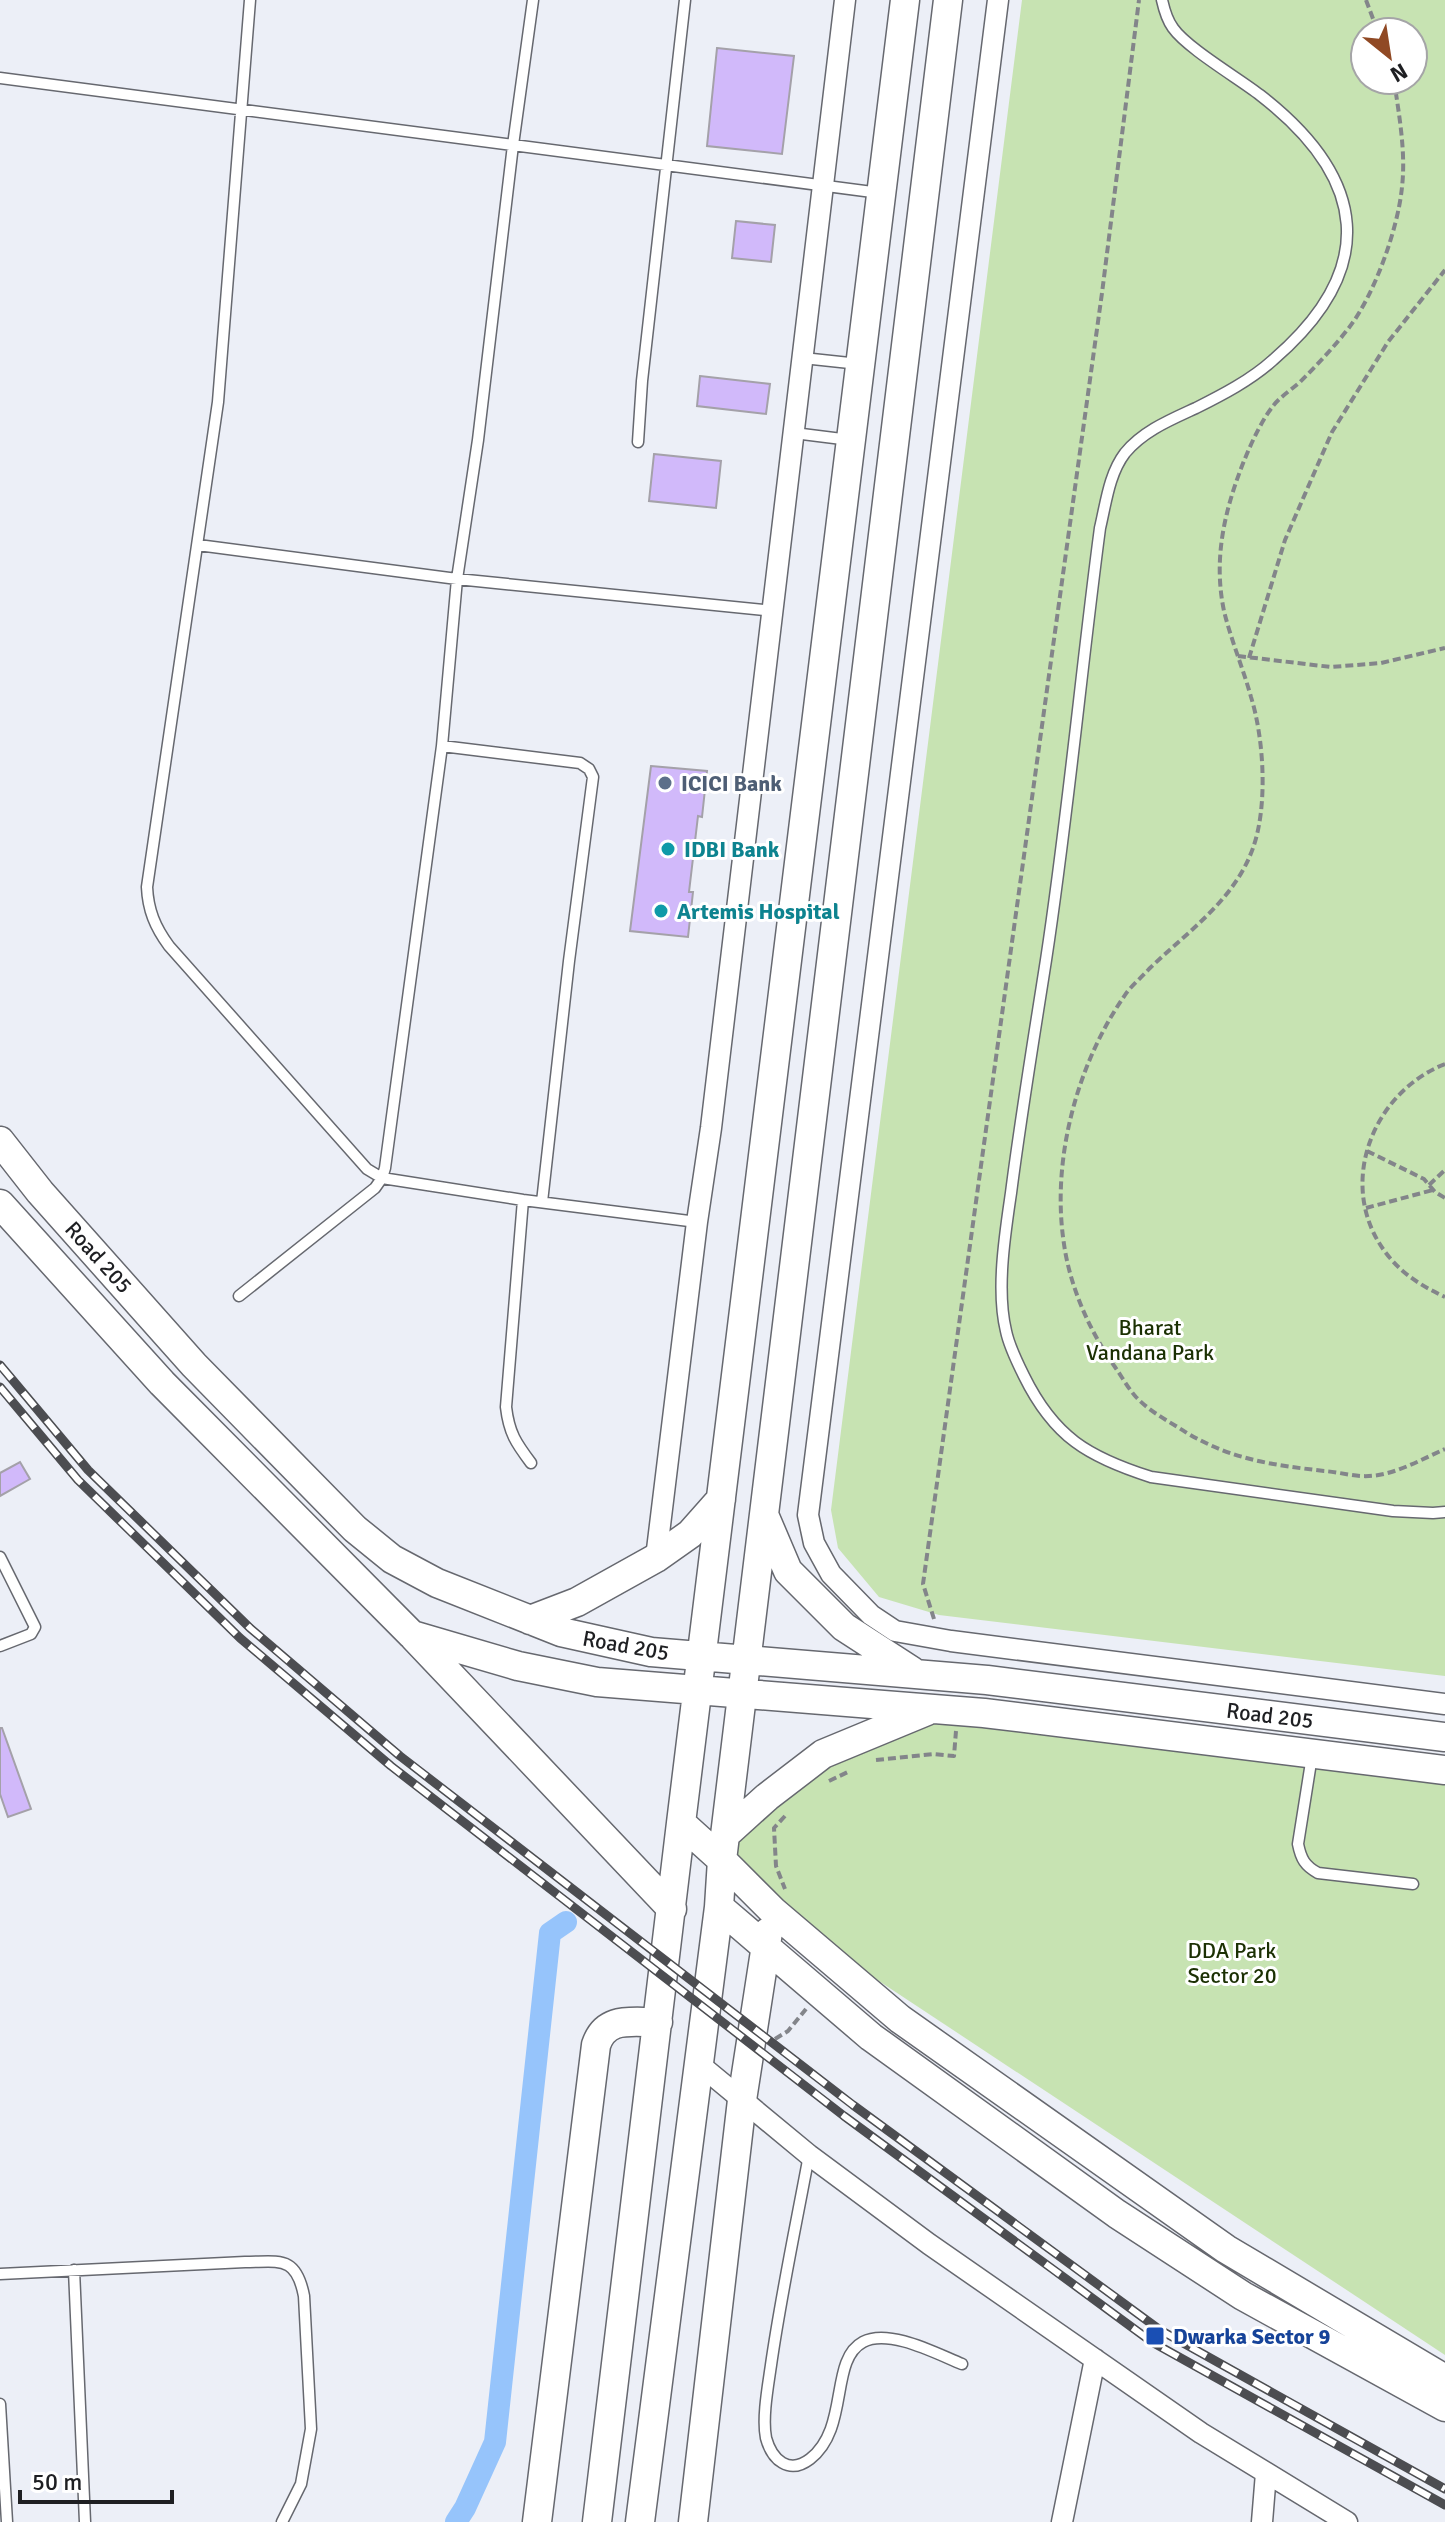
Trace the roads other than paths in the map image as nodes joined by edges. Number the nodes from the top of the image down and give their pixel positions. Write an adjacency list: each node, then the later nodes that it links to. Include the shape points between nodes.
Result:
1 (250, 0): 10 (lane)
2 (533, 0): 11 (lane)
3 (685, 0): 12 (lane)
4 (845, 0): 13 (street)
5 (905, 0): 14 (street)
6 (948, 0): 34 (street)
7 (998, 0): 45 (street, via 808,1515 814,1543 831,1574 871,1615 895,1631)
8 (1162, 0): 33 (lane, via 1173,29 1273,106 1322,156 1342,197 1346,256 1334,289 1272,362 1220,396 1144,434 1124,455 1111,481 1100,528 1053,916 1004,1245 1006,1332 1046,1414 1087,1452 1117,1466 1151,1477 1378,1509)
9 (0, 78): 10 (lane)
10 (241, 110): 11 (lane); 20 (lane, via 218,402)
11 (513, 145): 12 (lane); 21 (lane)
12 (667, 164): 13 (lane); 19 (lane)
13 (823, 185): 14 (lane); 15 (street)
14 (882, 193): 16 (street)
15 (803, 358): 16 (lane); 17 (street)
16 (861, 364): 18 (street)
17 (794, 433): 18 (lane); 22 (street)
18 (852, 440): 32 (street)
19 (638, 442)
20 (198, 545): 21 (lane); 25 (lane, via 148,904 157,931 169,946 367,1169)
21 (457, 579): 22 (lane); 23 (lane)
22 (773, 611): 29 (street)
23 (442, 746): 25 (lane); 27 (lane, via 580,763 593,777)
24 (0, 1141): 37 (street, Road 205, via 194,1365 355,1529 392,1559 437,1583)
25 (382, 1178): 26 (lane); 30 (lane)
26 (523, 1200): 27 (lane); 31 (lane, via 506,1407 513,1440)
27 (542, 1202): 29 (lane)
28 (0, 1204): 38 (street, Road 205, via 162,1383)
29 (697, 1222): 36 (street)
30 (239, 1296)
31 (531, 1463)
32 (721, 1499): 36 (street, via 690,1534); 40 (street)
33 (1445, 1512)
34 (765, 1517): 41 (street); 42 (street, via 788,1571 844,1627)
35 (0, 1557): 39 (lane, via 35,1627 31,1634)
36 (656, 1558): 37 (street, via 577,1602)
37 (530, 1620): 40 (street, Road 205, via 651,1652)
38 (412, 1635): 43 (street, Road 205, via 597,1682); 55 (street)
39 (0, 1646)
40 (701, 1656): 41 (street, Road 205); 43 (street)
41 (747, 1660): 42 (street, Road 205); 44 (street)
42 (917, 1674): 47 (street, Road 205)
43 (697, 1690): 44 (street, Road 205); 50 (street)
44 (743, 1693): 46 (street, Road 205); 51 (street)
45 (1445, 1704)
46 (944, 1710): 48 (street, Road 205); 51 (street, via 823,1754 767,1797)
47 (1445, 1737)
48 (1312, 1754): 49 (street, Road 205); 52 (lane, via 1298,1844 1307,1867 1318,1873)
49 (1445, 1770)
50 (681, 1823): 51 (street); 55 (street)
51 (724, 1847): 53 (street); 54 (street)
52 (1413, 1884)
53 (780, 1901): 56 (street); 65 (street, via 900,2019 1226,2249)
54 (719, 1907): 56 (street); 58 (street)
55 (672, 1909): 57 (street)
56 (764, 1945): 59 (street); 67 (street, via 871,2037 1117,2214 1243,2296)
57 (658, 2022): 72 (street, via 606,2027 596,2045); 73 (street)
58 (699, 2064): 59 (street); 74 (street)
59 (742, 2100): 60 (street); 75 (street)
60 (809, 2155): 63 (street); 64 (lane, via 767,2393 766,2436 773,2455 794,2467 824,2446 834,2425 844,2367 853,2349 866,2340 903,2340)
61 (74, 2270): 62 (lane); 70 (lane); 71 (lane, via 277,2262 295,2270 304,2296 311,2429 301,2484)
62 (0, 2274)
63 (1095, 2359): 68 (street); 76 (street)
64 (962, 2364)
65 (1445, 2379)
66 (0, 2404): 69 (lane)
67 (1445, 2407)
68 (1266, 2473): 77 (street); 78 (street)
69 (7, 2522)
70 (85, 2522)
71 (282, 2522)
72 (537, 2522)
73 (597, 2522)
74 (640, 2522)
75 (693, 2522)
76 (1062, 2522)
77 (1262, 2522)
78 (1347, 2522)

